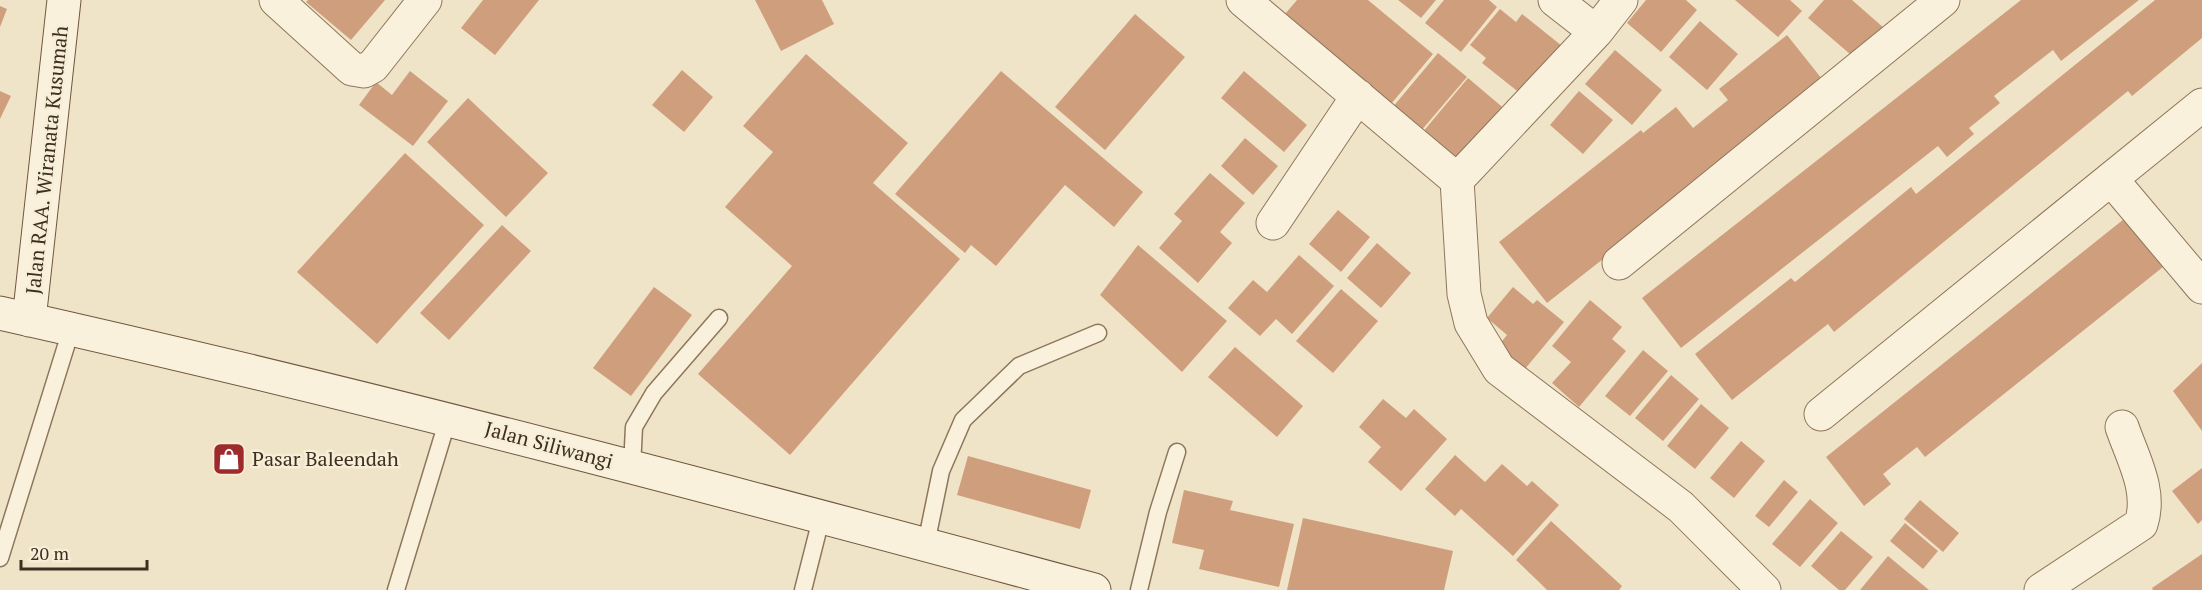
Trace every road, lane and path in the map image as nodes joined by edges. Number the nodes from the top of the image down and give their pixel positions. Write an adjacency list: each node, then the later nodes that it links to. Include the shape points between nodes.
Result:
1 (64, 0): 16 (street, Jalan RAA. Wiranata Kusumah)
2 (276, 0): 3 (street, via 352,69 364,71 373,66)
3 (425, 0)
4 (1243, 0): 9 (street)
5 (1555, 0): 8 (street)
6 (1621, 0): 8 (street)
7 (1943, 0): 14 (street)
8 (1596, 32): 11 (street)
9 (1358, 96): 11 (street); 13 (street)
10 (2202, 105): 12 (street)
11 (1457, 180): 32 (street, via 1464,294 1471,323 1500,369 1681,507)
12 (2112, 180): 15 (street); 20 (street)
13 (1273, 223)
14 (1619, 263)
15 (2202, 287)
16 (15, 316): 18 (street, Jalan Siliwangi)
17 (719, 318): 24 (lane, via 654,393 634,427)
18 (71, 330): 21 (street, Jalan Siliwangi); 27 (lane)
19 (1098, 333): 26 (lane, via 1019,366 963,420 941,471)
20 (1821, 414)
21 (448, 419): 24 (street, Jalan Siliwangi); 28 (lane)
22 (2122, 427): 33 (street, via 2144,488 2141,524)
23 (1178, 452): 31 (lane)
24 (632, 467): 25 (street, Jalan Siliwangi)
25 (822, 515): 26 (street, Jalan Siliwangi); 29 (lane)
26 (926, 544): 30 (street, Jalan Siliwangi)
27 (0, 558)
28 (396, 590)
29 (803, 590)
30 (1093, 590)
31 (1139, 590)
32 (1764, 590)
33 (2041, 590)

